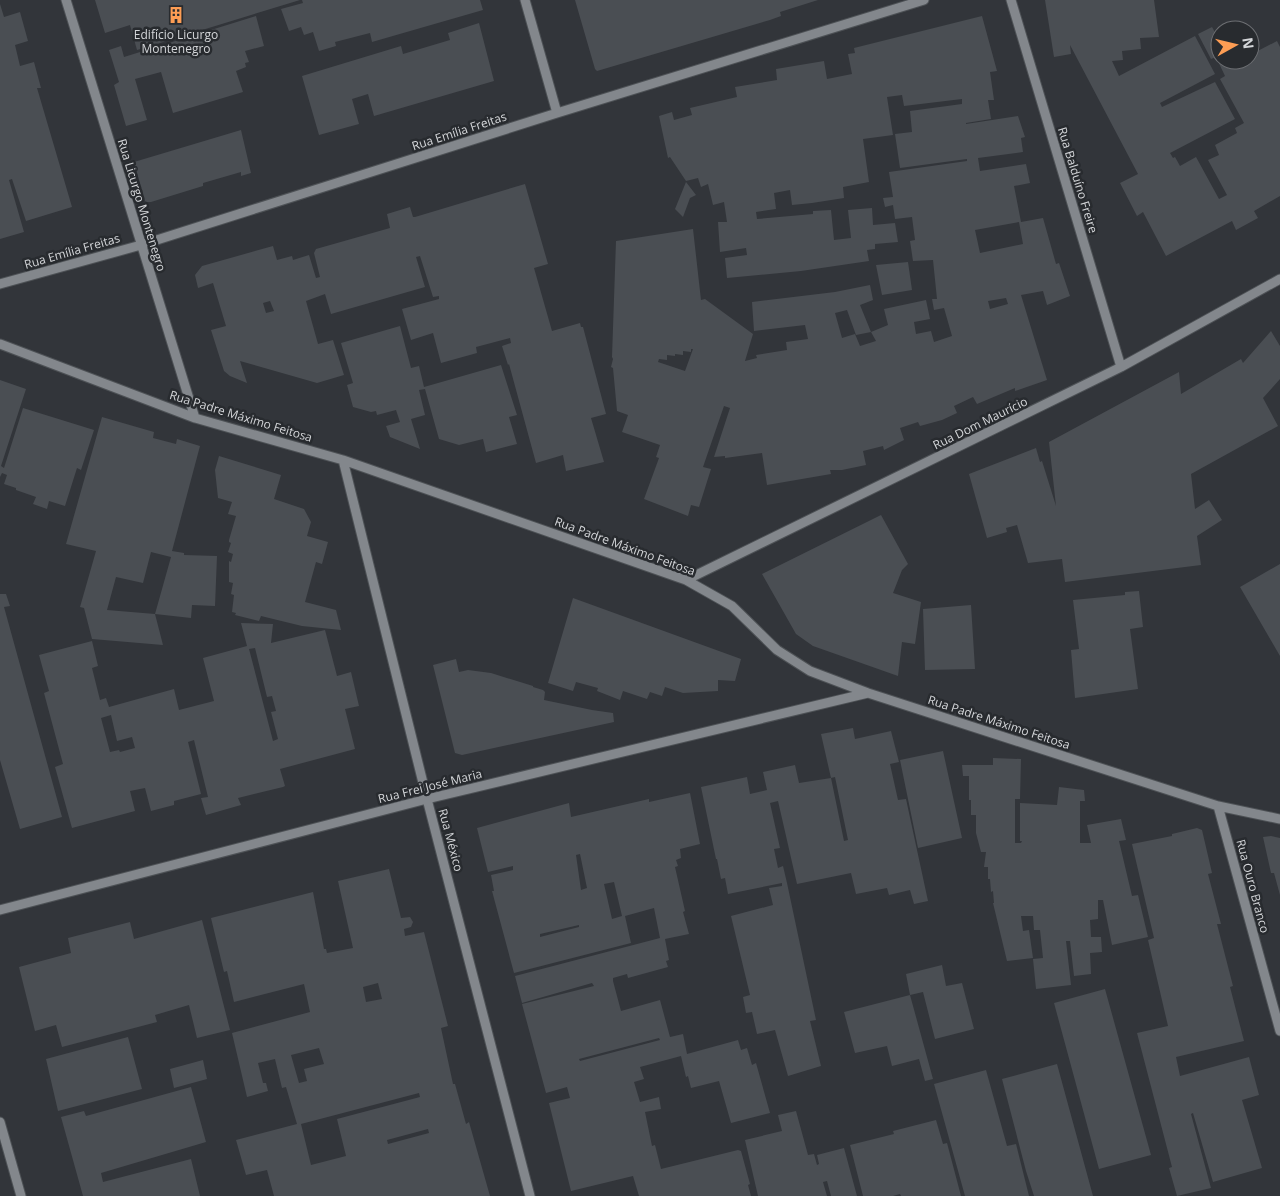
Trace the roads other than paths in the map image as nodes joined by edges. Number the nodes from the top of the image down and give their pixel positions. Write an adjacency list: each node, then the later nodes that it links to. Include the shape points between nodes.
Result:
1 (66, 0): 6 (street, Rua Licurgo Montenegro)
2 (525, 0): 5 (street)
3 (924, 0): 5 (street, Rua Emília Freitas)
4 (1011, 0): 10 (street, Rua Balduíno Freire)
5 (557, 113): 6 (street, Rua Emília Freitas)
6 (141, 244): 8 (street, Rua Emília Freitas); 11 (street, Rua Licurgo Montenegro)
7 (1280, 279): 10 (street, Rua Dom Maurício)
8 (0, 284)
9 (0, 344): 11 (street, Rua Padre Máximo Feitosa)
10 (1121, 367): 13 (street, Rua Dom Maurício)
11 (195, 418): 12 (street, Rua Padre Máximo Feitosa)
12 (343, 460): 13 (street, Rua Padre Máximo Feitosa); 15 (street, Rua México)
13 (686, 580): 14 (street, Rua Padre Máximo Feitosa, via 732,606 777,650 810,671)
14 (868, 693): 15 (street, Rua Frei José Maria); 16 (street, Rua Padre Máximo Feitosa)
15 (427, 799): 18 (street, Rua Frei José Maria); 22 (street, Rua México)
16 (1218, 806): 17 (street, Rua Padre Máximo Feitosa); 19 (street, Rua Ouro Branco)
17 (1280, 819)
18 (0, 910)
19 (1280, 1031)
20 (0, 1122): 21 (street)
21 (21, 1196)
22 (530, 1196)

